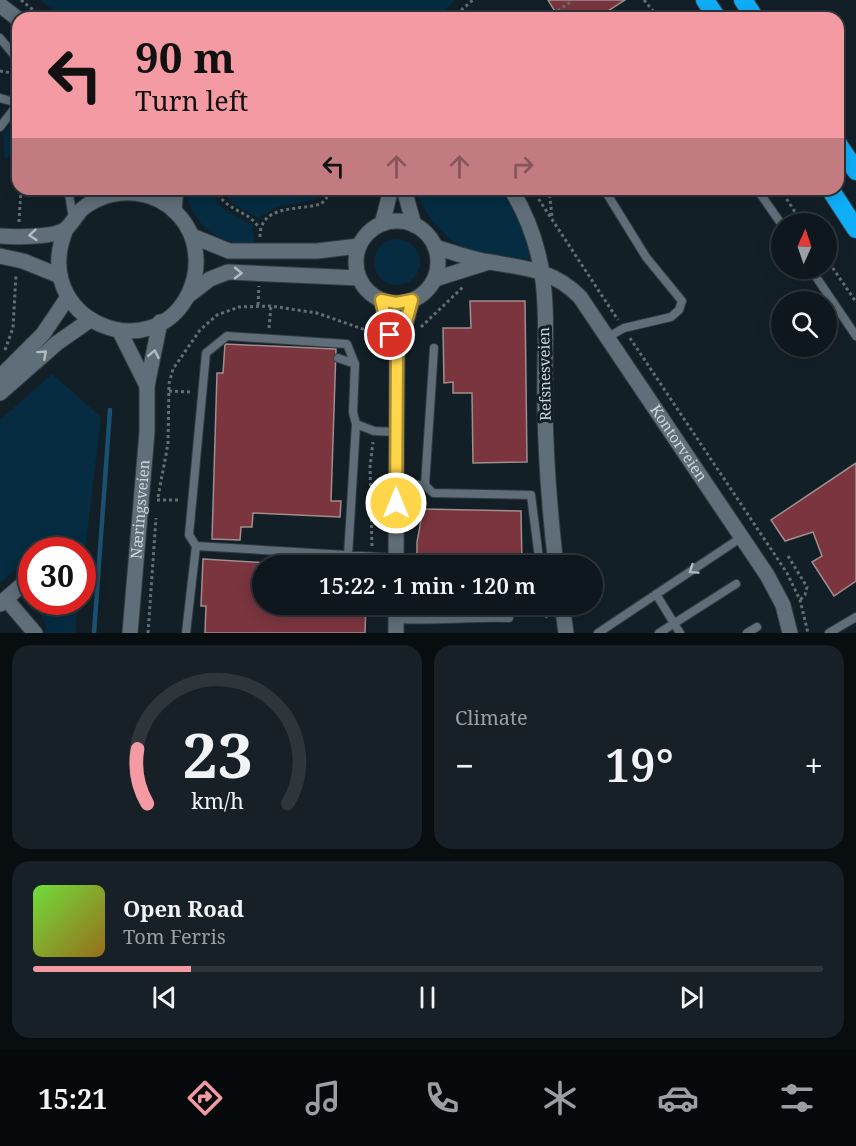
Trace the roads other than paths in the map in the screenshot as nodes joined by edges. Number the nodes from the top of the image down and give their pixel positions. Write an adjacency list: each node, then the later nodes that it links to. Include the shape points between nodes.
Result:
1 (0, 4): 2 (street)
2 (12, 14)
3 (0, 38): 4 (lane)
4 (12, 53)
5 (12, 112): 6 (lane)
6 (0, 127)
7 (844, 153): 8 (highway)
8 (856, 171)
9 (68, 195): 21 (lane)
10 (100, 195): 21 (street)
11 (152, 195): 19 (street)
12 (175, 195): 19 (street)
13 (389, 195): 22 (street)
14 (406, 195): 23 (street)
15 (514, 195): 31 (street, Refsnesveien, via 530,223)
16 (608, 195): 44 (lane, via 646,257 682,301 680,310 671,317 624,328)
17 (761, 195): 20 (lane)
18 (834, 195): 24 (highway)
19 (174, 211): 26 (street)
20 (774, 213)
21 (70, 224): 25 (street, one-way to 25, via 38,236); 32 (street, via 59,252)
22 (382, 224): 23 (street, via 398,221); 27 (street, via 368,233)
23 (414, 225): 28 (street, via 427,234)
24 (856, 229)
25 (0, 236)
26 (192, 236): 27 (street, via 229,251 317,251); 37 (street, via 196,273)
27 (359, 246): 33 (street)
28 (435, 247): 30 (street, Kontorveien); 34 (street)
29 (0, 256): 32 (street)
30 (490, 262): 31 (street, Kontorveien); 34 (street)
31 (543, 272): 44 (street, Kontorveien, via 572,288); 62 (street, Refsnesveien, via 546,454)
32 (60, 276): 36 (street)
33 (358, 278): 37 (street, one-way to 33, via 210,279 228,272); 38 (street, via 367,291)
34 (435, 279): 39 (street, via 426,292)
35 (817, 279): 43 (lane)
36 (68, 297): 40 (street); 49 (street, via 43,334)
37 (187, 297): 41 (street)
38 (381, 300): 39 (street); 46 (street)
39 (412, 300): 46 (street)
40 (90, 320): 42 (street); 51 (street, one-way to 40)
41 (160, 322): 42 (street, via 134,331); 50 (street, Næringsveien, one-way to 41)
42 (120, 330): 50 (street, Næringsveien)
43 (856, 336)
44 (608, 337): 56 (street, Kontorveien)
45 (434, 348): 55 (lane)
46 (397, 354): 53 (street)
47 (338, 358): 48 (lane)
48 (354, 364): 52 (lane); 57 (lane, via 347,344 269,337 227,336 206,353 189,535)
49 (0, 377)
50 (147, 386): 74 (street, Næringsveien, via 147,432)
51 (0, 393)
52 (356, 424): 53 (lane, via 374,431); 59 (lane)
53 (396, 432): 54 (street)
54 (396, 484): 55 (lane); 60 (street)
55 (425, 485): 61 (lane, via 433,493 531,495)
56 (742, 537): 65 (lane, one-way to 65); 81 (street, Kontorveien, via 776,591)
57 (196, 546): 58 (lane); 75 (lane)
58 (333, 555)
59 (348, 555)
60 (396, 555)
61 (539, 555)
62 (555, 555)
63 (736, 584): 71 (lane)
64 (18, 589): 66 (street)
65 (656, 594): 71 (lane); 77 (lane)
66 (3, 602): 73 (street)
67 (564, 615): 76 (street)
68 (856, 617): 82 (lane)
69 (509, 618): 70 (lane)
70 (396, 619)
71 (674, 623): 78 (lane); 79 (lane)
72 (757, 627): 80 (lane)
73 (35, 633)
74 (130, 633)
75 (186, 633)
76 (566, 633)
77 (598, 633)
78 (659, 633)
79 (680, 633)
80 (747, 633)
81 (790, 633)
82 (829, 633)

